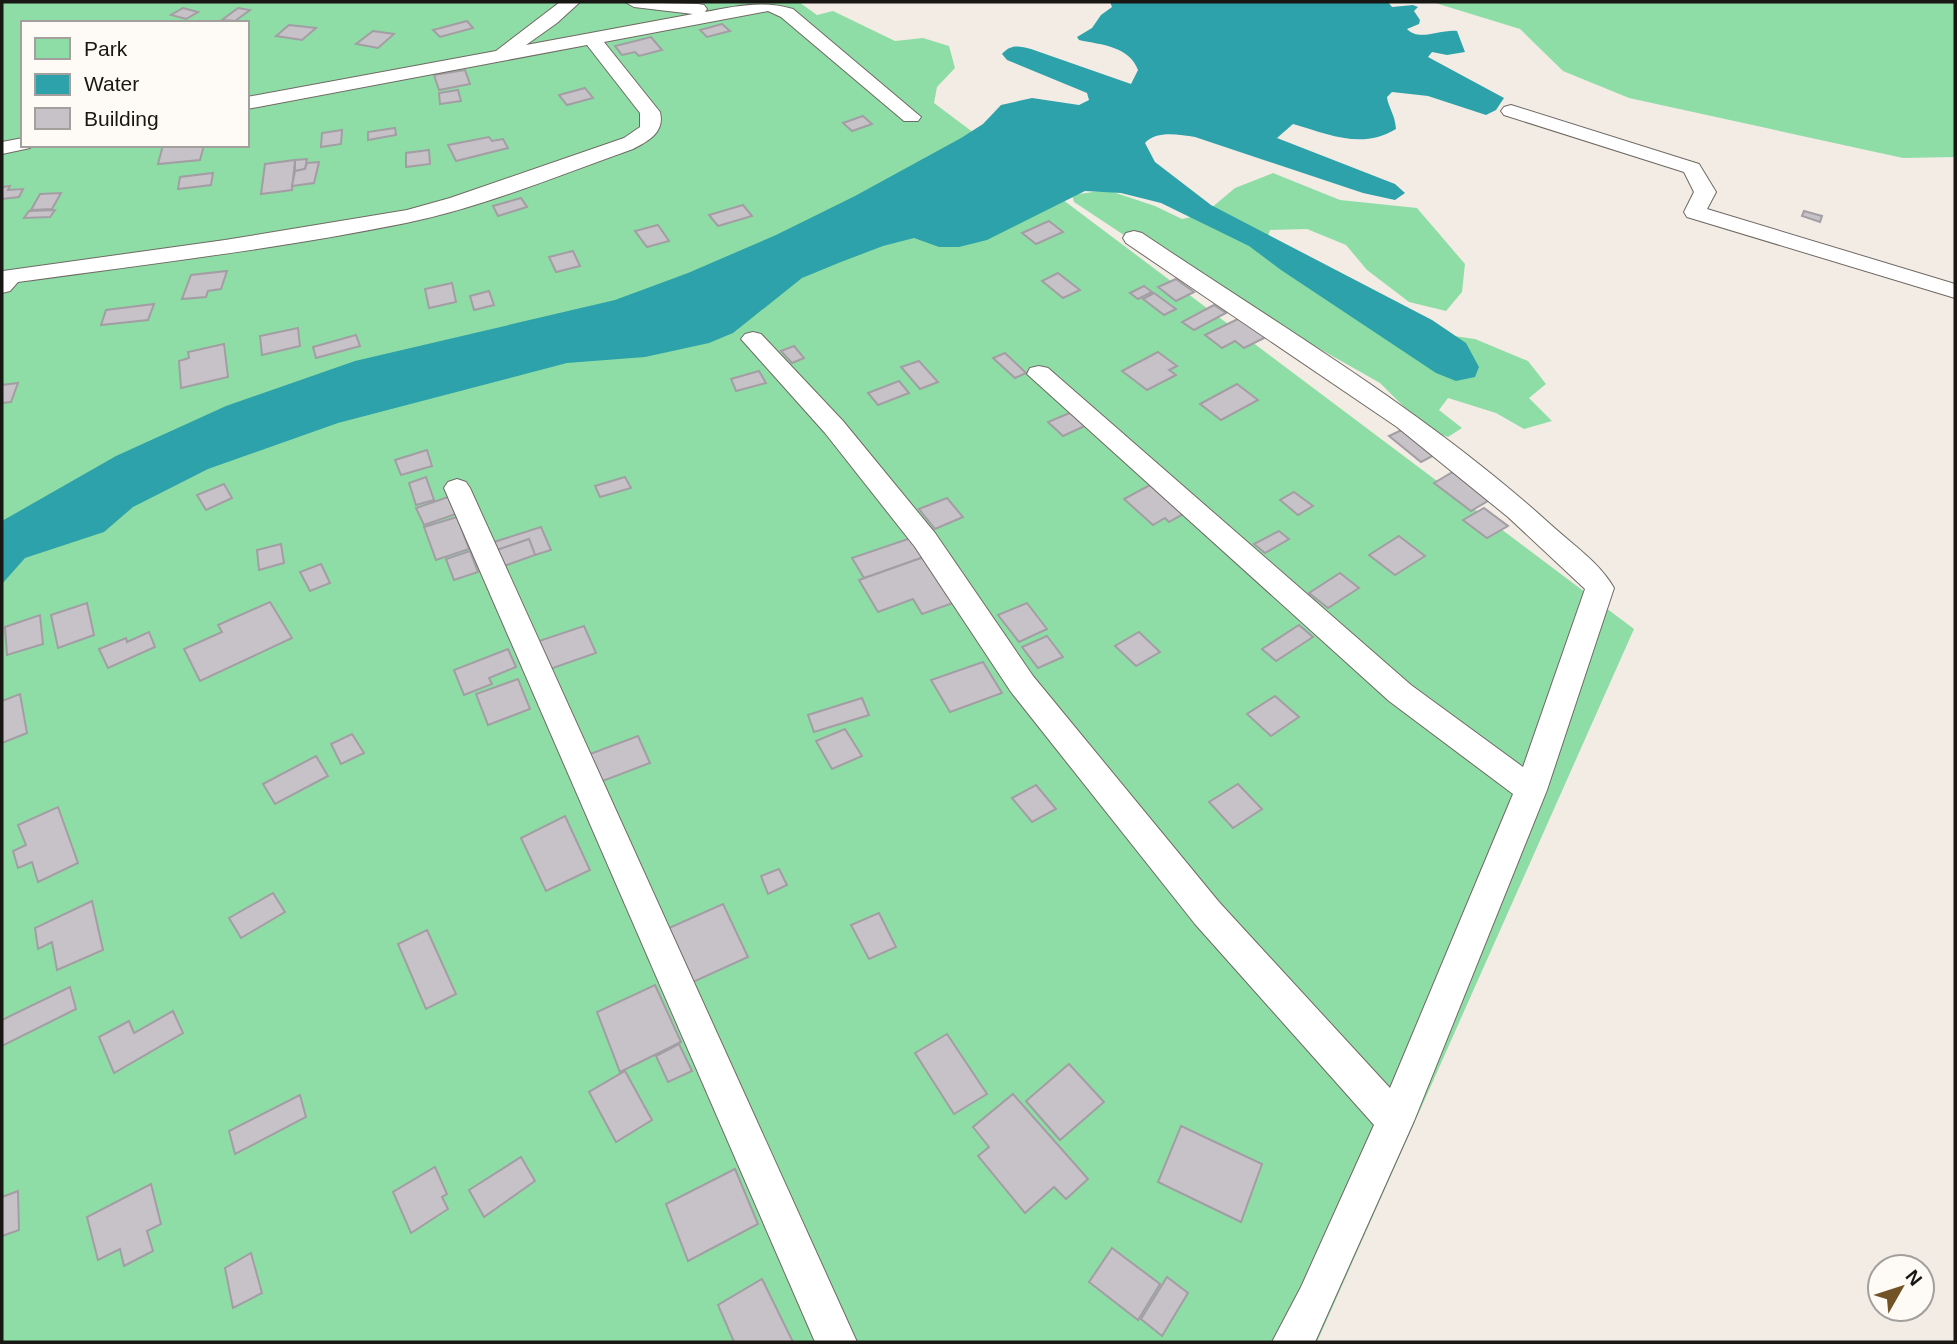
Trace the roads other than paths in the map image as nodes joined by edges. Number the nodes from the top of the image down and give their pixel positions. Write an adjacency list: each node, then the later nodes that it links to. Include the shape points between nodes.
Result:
1 (571, 2): 5 (lane)
2 (634, 2): 3 (lane)
3 (726, 12): 4 (lane); 8 (lane, via 770,5 787,13)
4 (592, 39): 5 (lane); 12 (lane, via 653,121 642,137 626,145 407,216 11,276)
5 (496, 57): 6 (lane)
6 (248, 103)
7 (1511, 111): 13 (lane, via 1692,168 1705,192 1695,212)
8 (911, 117)
9 (21, 144): 10 (lane)
10 (2, 148)
11 (1134, 238): 17 (lane, via 1406,421 1518,510 1600,588)
12 (2, 286)
13 (1955, 291)
14 (753, 339): 18 (lane, via 834,428 925,540 1022,684 1208,913)
15 (1039, 374): 17 (lane, via 1400,693)
16 (457, 488): 19 (lane)
17 (1531, 790): 18 (lane)
18 (1395, 1121): 20 (lane)
19 (836, 1342)
20 (1293, 1342)

